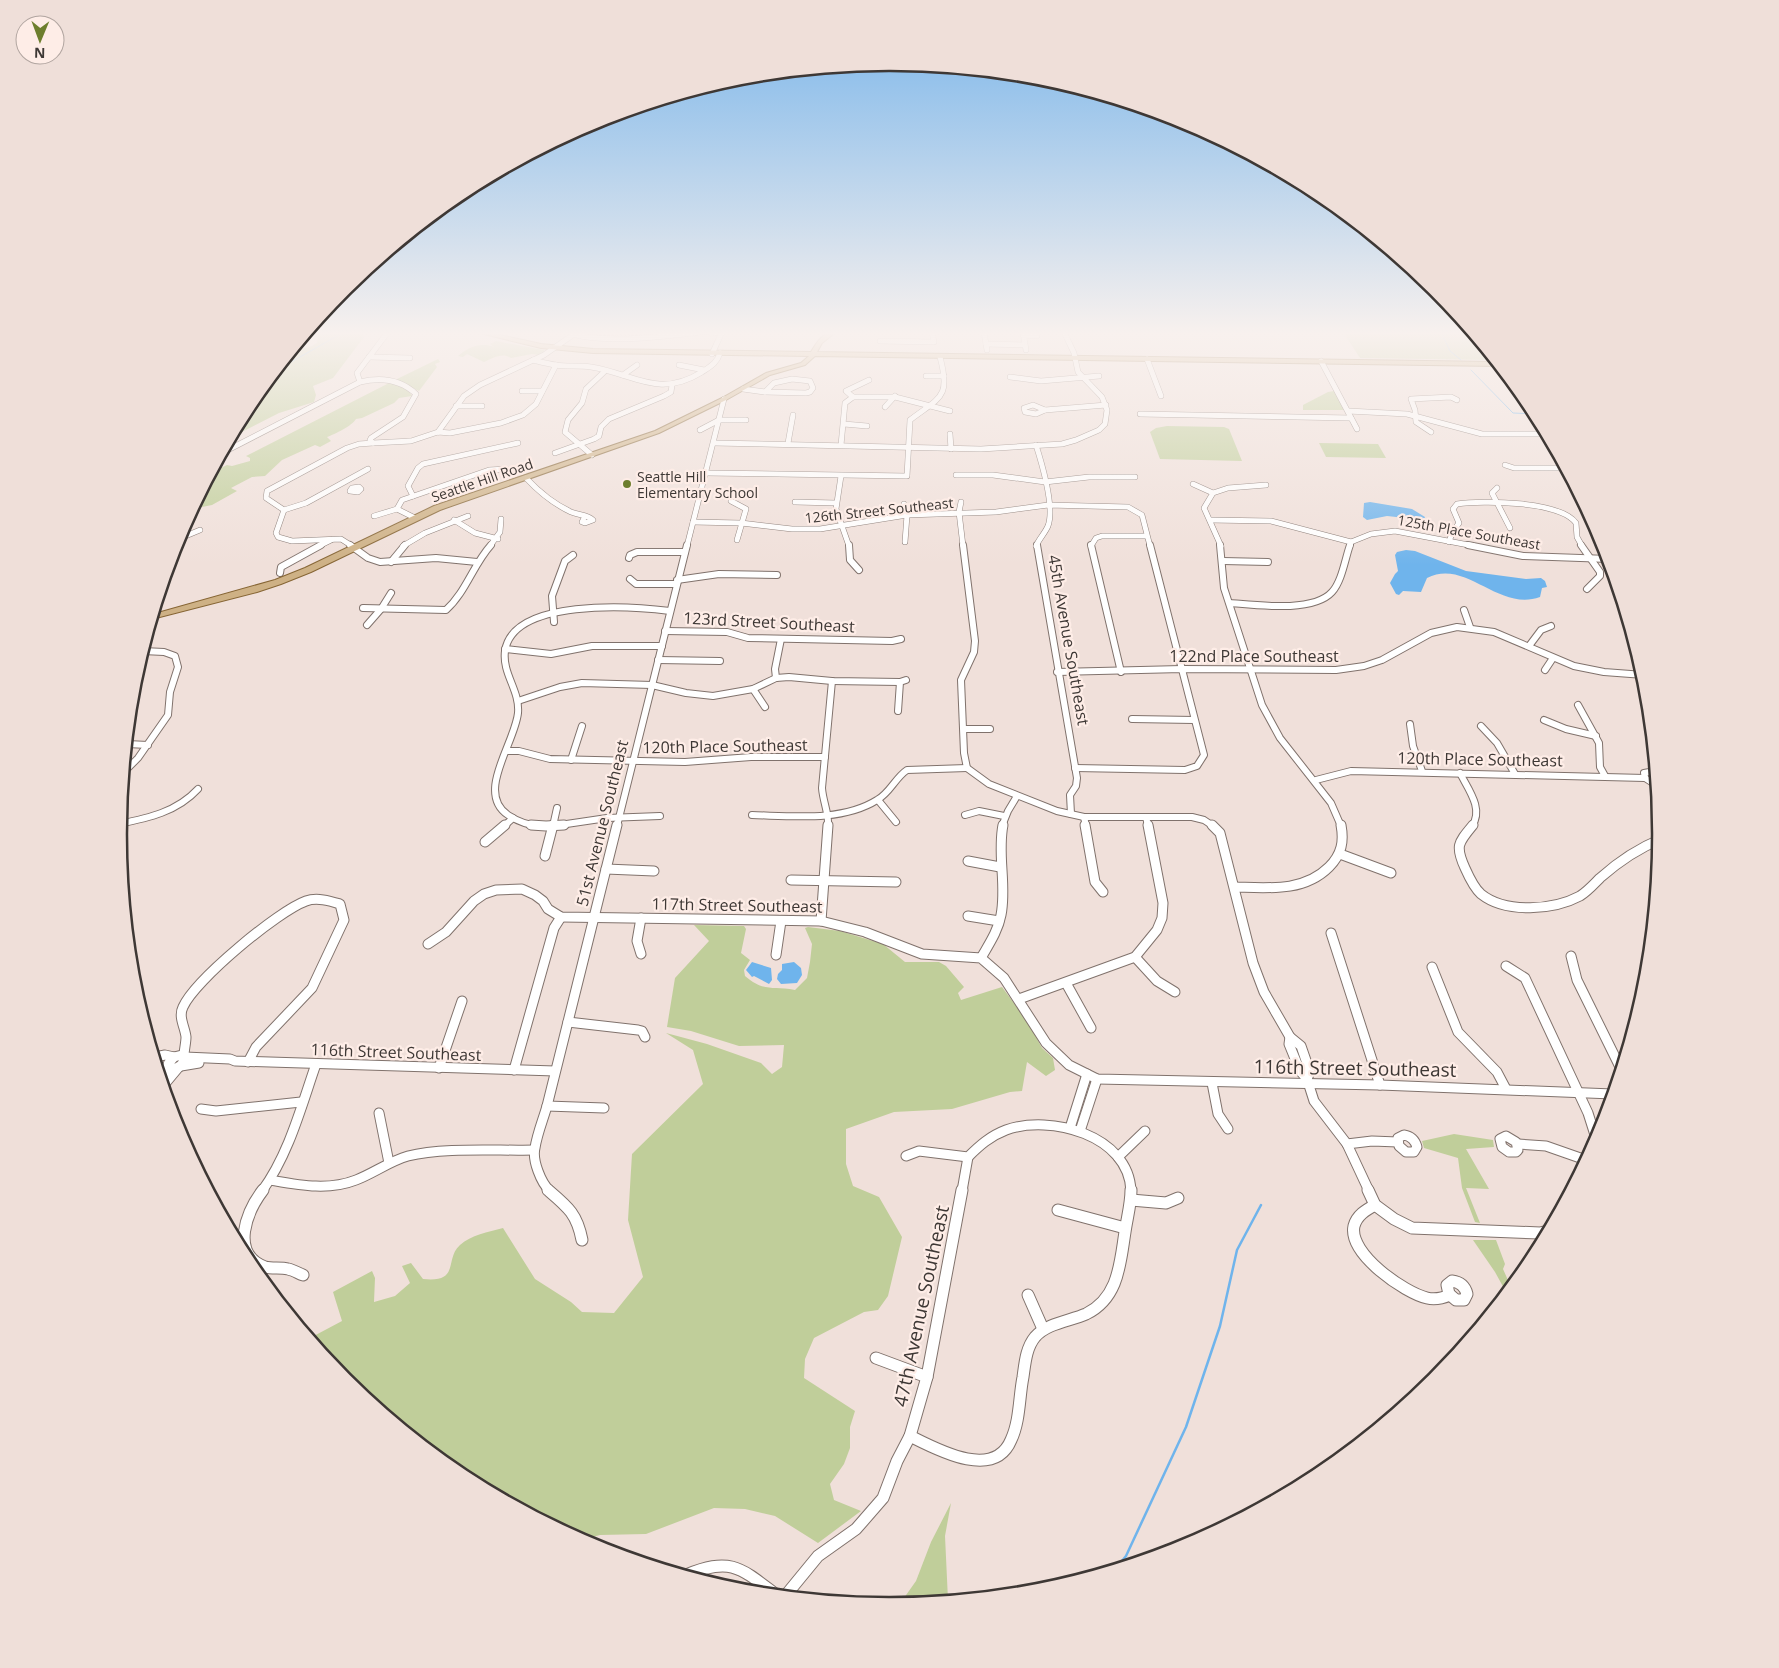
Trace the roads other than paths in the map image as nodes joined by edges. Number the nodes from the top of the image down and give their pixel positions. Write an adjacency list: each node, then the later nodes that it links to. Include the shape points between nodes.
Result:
1 (306, 410): 39 (street)
2 (407, 410): 30 (street, via 403,417)
3 (453, 410): 26 (street)
4 (529, 410): 26 (street, via 501,423 450,433)
5 (576, 410): 36 (street, via 566,424 565,432)
6 (631, 410): 36 (street, via 609,419 601,427 600,436)
7 (702, 410): 43 (main road, Seattle Hill Road, via 657,432)
8 (721, 410): 20 (street, 51st Avenue Southeast)
9 (845, 410): 22 (street)
10 (925, 410): 40 (street, via 910,420)
11 (945, 410): 14 (street)
12 (1107, 410): 38 (street, via 1105,424 1099,430 1062,444)
13 (1416, 410): 18 (street)
14 (950, 411)
15 (1348, 411): 18 (street); 19 (street)
16 (1140, 414): 19 (street)
17 (792, 415): 35 (street)
18 (1415, 415): 27 (street, via 1416,422); 29 (street, via 1482,434)
19 (1351, 418): 24 (street)
20 (719, 420): 21 (street); 25 (street); 34 (street, 51st Avenue Southeast)
21 (746, 420)
22 (844, 424): 23 (street); 37 (street)
23 (867, 426)
24 (1357, 428)
25 (700, 430)
26 (438, 432): 32 (street, via 411,441)
27 (1431, 432)
28 (950, 434): 41 (street)
29 (1539, 434)
30 (374, 436): 31 (street, via 370,439); 32 (street, via 375,441)
31 (373, 443): 32 (street); 75 (street, via 347,448 267,491 266,498)
32 (386, 443)
33 (518, 443): 66 (street, via 431,461 418,468 409,481)
34 (714, 443): 35 (street); 51 (street, 51st Avenue Southeast)
35 (788, 443): 37 (street)
36 (582, 445): 42 (street); 43 (street)
37 (840, 445): 40 (street)
38 (1036, 445): 41 (street); 59 (street, 45th Avenue Southeast)
39 (232, 448)
40 (908, 448): 41 (street); 56 (street, via 907,476)
41 (951, 449)
42 (556, 452)
43 (592, 455): 57 (main road, Seattle Hill Road)
44 (1505, 465): 48 (street)
45 (767, 466): 52 (street)
46 (806, 467): 53 (street)
47 (869, 467): 56 (street)
48 (1558, 468)
49 (368, 469): 60 (street)
50 (506, 469): 66 (street, via 489,470)
51 (706, 473): 52 (street); 85 (street, 51st Avenue Southeast)
52 (766, 474): 53 (street)
53 (805, 475): 55 (street)
54 (956, 475): 59 (street, via 1003,476)
55 (840, 476): 56 (street); 70 (street)
56 (869, 476)
57 (526, 478): 80 (main road, Seattle Hill Road); 81 (street, via 542,495)
58 (1135, 478): 59 (street, via 1089,477)
59 (1045, 482): 73 (street, 45th Avenue Southeast)
60 (342, 484): 63 (street); 75 (street, via 306,503)
61 (1193, 484): 65 (street)
62 (1266, 485): 65 (street, via 1228,488)
63 (352, 488)
64 (1497, 488): 71 (street, via 1492,494)
65 (1213, 493): 84 (street, via 1204,508)
66 (412, 496): 74 (street, via 402,500)
67 (732, 501): 86 (street, via 746,509)
68 (795, 502): 70 (street)
69 (961, 502): 76 (street)
70 (836, 503): 87 (street)
71 (1498, 503): 88 (street); 97 (street, via 1461,503 1454,506 1459,523); 102 (street, via 1526,504 1565,514 1576,521 1577,537)
72 (904, 504): 77 (street)
73 (1048, 505): 76 (street, 126th Street Southeast, via 996,512); 91 (street, 126th Street Southeast, via 1128,507 1142,515); 139 (street, 45th Avenue Southeast, via 1049,524 1036,547)
74 (397, 509): 78 (street); 80 (street)
75 (284, 510): 92 (street, via 276,533 278,537)
76 (959, 512): 77 (street, 126th Street Southeast); 156 (street, via 975,641 974,652 961,680)
77 (906, 515): 87 (street, 126th Street Southeast); 95 (street)
78 (374, 516)
79 (468, 516): 83 (street)
80 (415, 518): 98 (main road, Seattle Hill Road)
81 (584, 518)
82 (502, 519): 93 (street, via 503,528)
83 (454, 520): 93 (street, via 463,529); 105 (street, via 405,544)
84 (1210, 520): 96 (street, via 1271,521); 104 (street)
85 (693, 522): 86 (street, 126th Street Southeast); 99 (street, 51st Avenue Southeast)
86 (741, 523): 87 (street, 126th Street Southeast, via 792,529); 94 (street)
87 (842, 527): 108 (street, via 848,541 848,557)
88 (1510, 528)
89 (200, 530): 90 (street)
90 (188, 535)
91 (1146, 536): 136 (street); 140 (street, via 1102,536 1091,545)
92 (332, 539): 98 (street, via 341,539); 109 (street, via 281,567)
93 (498, 539): 106 (street)
94 (737, 540)
95 (905, 542)
96 (1351, 542): 97 (street, 125th Place Southeast, via 1371,534 1395,531); 115 (street, via 1335,587 1324,598 1297,604)
97 (1448, 542): 102 (street, 125th Place Southeast, via 1523,556)
98 (355, 548): 105 (street, via 368,558); 121 (main road, Seattle Hill Road, via 254,590)
99 (685, 552): 101 (street, via 637,552); 112 (street, 51st Avenue Southeast)
100 (572, 555): 120 (street, via 565,561 552,596)
101 (629, 558)
102 (1591, 559): 103 (street, 125th Place Southeast); 113 (street, via 1600,576)
103 (1601, 559)
104 (1223, 561): 107 (street); 115 (street, via 1224,585)
105 (391, 562): 106 (street, via 436,558)
106 (478, 562): 117 (street, via 456,602 446,610)
107 (1268, 562)
108 (859, 570)
109 (280, 573)
110 (777, 575): 112 (street, via 719,574)
111 (630, 579): 112 (street, via 636,584)
112 (677, 582): 119 (street, 51st Avenue Southeast)
113 (1587, 589)
114 (391, 593): 117 (street)
115 (1230, 603): 138 (street)
116 (363, 608): 117 (street)
117 (381, 609): 123 (street)
118 (1464, 610): 125 (street)
119 (670, 611): 120 (street, via 596,608); 126 (street, 51st Avenue Southeast)
120 (553, 613): 122 (street); 131 (street, via 525,622 509,637)
121 (159, 615)
122 (554, 622)
123 (368, 625)
124 (1552, 626): 130 (street, via 1541,630)
125 (1470, 627): 130 (street, 122nd Place Southeast); 138 (street, 122nd Place Southeast, via 1453,627 1426,634 1398,653 1368,666 1326,671)
126 (665, 631): 128 (street, 123rd Street Southeast, via 727,632 748,638); 129 (street, 51st Avenue Southeast)
127 (901, 638): 128 (street, 123rd Street Southeast, via 892,641)
128 (780, 640): 142 (street)
129 (662, 646): 131 (street, via 607,645 551,654); 134 (street, 51st Avenue Southeast)
130 (1529, 646): 133 (street, 122nd Place Southeast)
131 (505, 649): 146 (street, via 504,670)
132 (149, 651): 160 (street, via 175,656 178,667 170,692 168,714)
133 (1552, 658): 137 (street); 141 (street, 122nd Place Southeast, via 1594,671)
134 (658, 660): 135 (street); 144 (street, 51st Avenue Southeast)
135 (720, 661)
136 (1182, 669): 138 (street, 122nd Place Southeast); 140 (street, 122nd Place Southeast); 151 (street)
137 (1545, 670)
138 (1250, 671): 174 (street, via 1271,725)
139 (1057, 672): 140 (street, 122nd Place Southeast); 167 (street, 45th Avenue Southeast)
140 (1121, 672)
141 (1635, 674)
142 (776, 678): 143 (street); 145 (street)
143 (832, 681): 149 (street, via 903,681); 162 (street)
144 (652, 685): 145 (street, via 714,696); 146 (street, via 582,683); 164 (street, 51st Avenue Southeast)
145 (753, 689): 148 (street)
146 (518, 701): 161 (street, via 517,718)
147 (1578, 705): 158 (street)
148 (765, 707)
149 (898, 711)
150 (1132, 719): 151 (street)
151 (1194, 720): 167 (street, via 1204,755 1197,767 1185,770)
152 (1544, 720): 158 (street, via 1566,730)
153 (1410, 724): 168 (street, via 1413,746)
154 (582, 726): 163 (street)
155 (1481, 726): 171 (street, via 1498,743)
156 (964, 729): 157 (street); 166 (street)
157 (990, 729)
158 (1596, 736): 172 (street, via 1600,767)
159 (132, 744): 160 (street)
160 (148, 745): 165 (street)
161 (507, 751): 163 (street, 120th Place Southeast); 188 (street, via 494,786 499,805)
162 (825, 758): 164 (street, 120th Place Southeast); 182 (street, via 823,802)
163 (571, 760): 164 (street, 120th Place Southeast)
164 (632, 761): 186 (street, 51st Avenue Southeast)
165 (130, 765)
166 (967, 768): 177 (street, via 989,784); 178 (street, via 907,770 899,774)
167 (1075, 768): 180 (street, 45th Avenue Southeast, via 1077,778 1070,795)
168 (1422, 771): 170 (street, 120th Place Southeast); 174 (street, 120th Place Southeast, via 1351,771)
169 (1650, 772): 173 (street, via 1644,773)
170 (1460, 773): 171 (street, 120th Place Southeast); 194 (street, via 1476,809 1476,819 1459,841 1459,851 1472,882 1481,894 1495,902 1545,907 1565,904)
171 (1516, 774): 172 (street, 120th Place Southeast)
172 (1605, 776): 173 (street, 120th Place Southeast)
173 (1645, 778): 175 (street)
174 (1316, 780): 195 (street, via 1340,823 1343,840)
175 (1651, 782)
176 (198, 789): 190 (street, via 186,802 174,808)
177 (1016, 796): 180 (street); 185 (street)
178 (878, 800): 182 (street); 191 (street)
179 (557, 808): 192 (street)
180 (1070, 814): 187 (street)
181 (752, 815): 182 (street)
182 (829, 815): 203 (street)
183 (965, 815): 185 (street, via 981,810)
184 (660, 816): 186 (street)
185 (1004, 816): 198 (street, via 999,832)
186 (619, 817): 192 (street); 199 (street, 51st Avenue Southeast)
187 (1084, 817): 189 (street); 206 (street, via 1095,882)
188 (513, 818): 192 (street, via 528,825); 193 (street)
189 (1146, 818): 205 (street, via 1202,818 1212,824 1220,833); 219 (street, via 1163,904 1162,918 1157,930)
190 (127, 822)
191 (896, 822)
192 (552, 828): 196 (street)
193 (485, 842)
194 (1652, 842)
195 (1340, 854): 201 (street); 205 (street, via 1324,874 1310,882 1288,888)
196 (545, 856)
197 (968, 861): 198 (street)
198 (1000, 867): 213 (street, via 1002,910)
199 (606, 869): 200 (street); 209 (street, 51st Avenue Southeast)
200 (654, 871)
201 (1391, 873)
202 (791, 880): 203 (street)
203 (824, 880): 204 (street); 212 (street)
204 (896, 882)
205 (1235, 888): 242 (street, via 1253,963 1264,992 1290,1037 1289,1044 1300,1072)
206 (1103, 892)
207 (968, 916): 213 (street)
208 (562, 917): 209 (street, 117th Street Southeast); 215 (street, via 548,909 535,895 522,890 496,890 474,901 446,932); 236 (street, via 554,928)
209 (594, 917): 210 (street, 117th Street Southeast); 227 (street, 51st Avenue Southeast)
210 (641, 918): 211 (street, 117th Street Southeast); 216 (street, via 637,936)
211 (781, 921): 212 (street, 117th Street Southeast); 217 (street)
212 (821, 921): 220 (street, 117th Street Southeast, via 865,932 922,954)
213 (999, 921): 220 (street)
214 (1331, 933): 244 (street)
215 (428, 944)
216 (641, 954)
217 (776, 955)
218 (1571, 956): 232 (street, via 1577,980)
219 (1135, 957): 223 (street); 224 (street, via 1157,981)
220 (981, 958): 225 (street, via 1004,978)
221 (1506, 966): 246 (street, via 1524,978)
222 (1432, 967): 245 (street, via 1458,1032 1497,1072)
223 (1066, 982): 225 (street); 228 (street)
224 (1175, 992)
225 (1019, 999): 238 (street, 116th Street Southeast, via 1046,1043 1069,1065)
226 (462, 1002): 235 (street)
227 (568, 1022): 229 (street, via 638,1030); 237 (street, 51st Avenue Southeast)
228 (1091, 1028)
229 (645, 1036)
230 (161, 1058): 231 (street)
231 (177, 1061): 233 (street, 116th Street Southeast, via 194,1064); 233 (street, via 186,1034 180,1020 182,1006 226,959 305,901 340,904 344,920 312,988 256,1047); 239 (street); 241 (street)
232 (1617, 1061)
233 (248, 1062): 234 (street, 116th Street Southeast)
234 (316, 1064): 235 (street, 116th Street Southeast); 248 (street)
235 (439, 1068): 236 (street, 116th Street Southeast)
236 (514, 1070): 237 (street, 116th Street Southeast)
237 (555, 1071): 249 (street, 51st Avenue Southeast)
238 (1087, 1074): 240 (street, 116th Street Southeast); 254 (street)
239 (166, 1075)
240 (1097, 1078): 243 (street, 116th Street Southeast); 254 (street)
241 (167, 1080)
242 (1308, 1082): 243 (street, 116th Street Southeast); 244 (street, 116th Street Southeast); 258 (street, via 1314,1101)
243 (1212, 1083): 253 (street, via 1218,1114)
244 (1380, 1085): 245 (street, 116th Street Southeast)
245 (1506, 1089): 246 (street, 116th Street Southeast)
246 (1579, 1093): 247 (street, 116th Street Southeast); 255 (street)
247 (1606, 1094)
248 (300, 1102): 251 (street, via 216,1111); 266 (street, via 284,1152)
249 (547, 1106): 250 (street); 260 (street, 51st Avenue Southeast)
250 (604, 1108)
251 (201, 1109)
252 (379, 1113): 265 (street)
253 (1228, 1129)
254 (1075, 1130): 262 (street, via 1046,1125 997,1132 979,1144); 263 (street, via 1104,1144)
255 (1592, 1130)
256 (1145, 1131): 263 (street)
257 (1398, 1142): 258 (street, via 1376,1140)
258 (1347, 1144): 269 (street)
259 (1518, 1144): 264 (street, via 1546,1146)
260 (534, 1150): 265 (street, via 433,1152); 273 (street, 51st Avenue Southeast, via 545,1187 572,1211)
261 (906, 1156): 262 (street, via 919,1150)
262 (968, 1157): 281 (street, 47th Avenue Southeast)
263 (1118, 1157): 268 (street, via 1130,1182)
264 (1580, 1158)
265 (389, 1162): 266 (street, via 356,1180 334,1185 313,1188)
266 (270, 1180): 274 (street, via 248,1213)
267 (1178, 1198): 268 (street, via 1166,1203)
268 (1130, 1200): 271 (street)
269 (1375, 1205): 272 (street, via 1412,1228); 278 (street, via 1358,1216 1354,1228 1356,1240 1366,1257 1410,1292 1428,1298)
270 (1058, 1210): 271 (street)
271 (1125, 1228): 279 (street, via 1118,1275 1108,1296 1089,1314)
272 (1538, 1235)
273 (582, 1240)
274 (245, 1241)
275 (259, 1263): 276 (street)
276 (303, 1275)
277 (1028, 1295): 279 (street)
278 (1450, 1295)
279 (1043, 1329): 282 (street, via 1028,1349 1010,1441 997,1457 982,1461 973,1459)
280 (876, 1358): 281 (street)
281 (927, 1377): 282 (street, 47th Avenue Southeast)
282 (910, 1436): 285 (street, 47th Avenue Southeast, via 883,1498 856,1529 818,1556)
283 (694, 1571): 284 (street, via 717,1564 740,1567)
284 (764, 1586)
285 (790, 1590)

